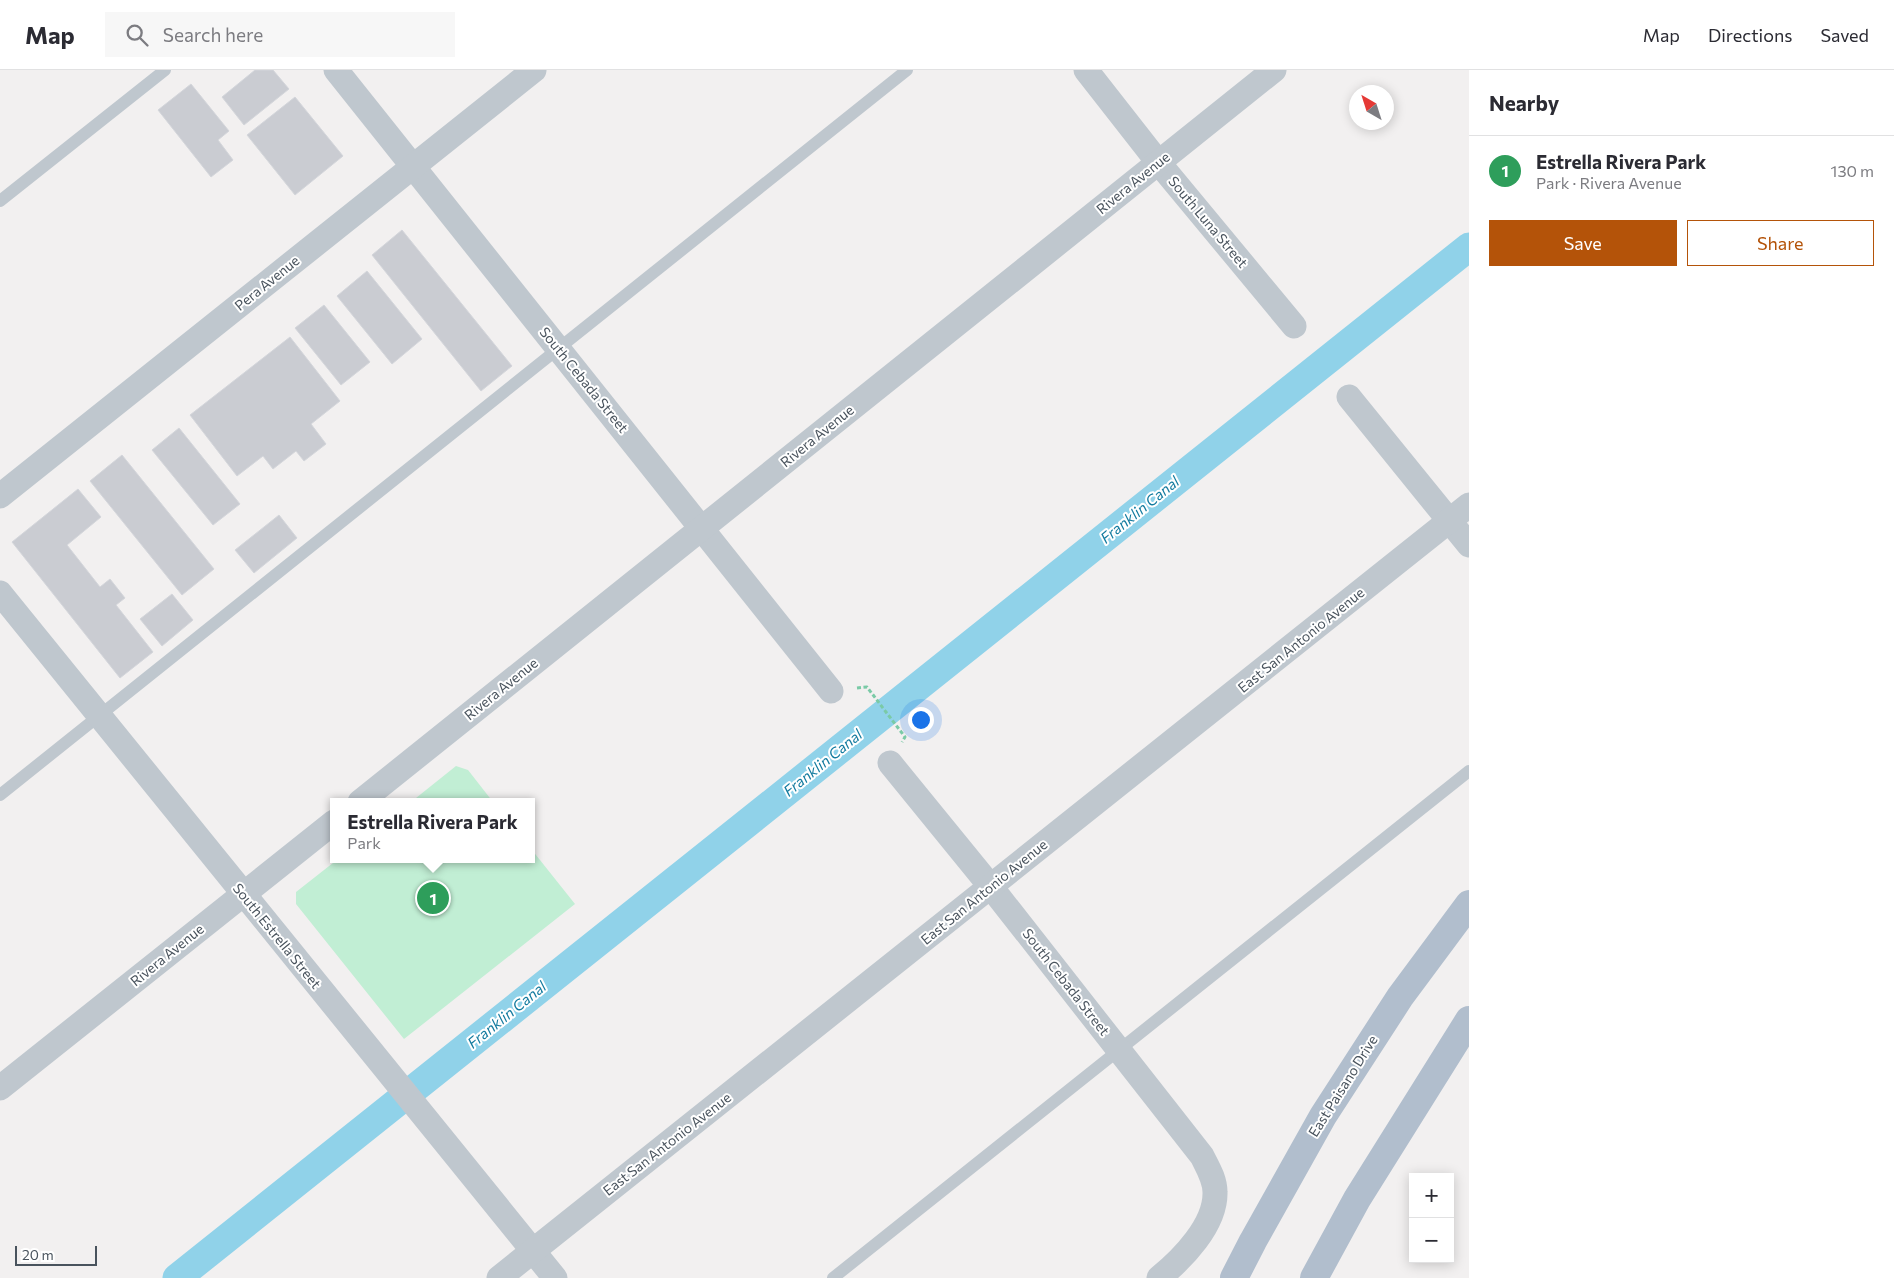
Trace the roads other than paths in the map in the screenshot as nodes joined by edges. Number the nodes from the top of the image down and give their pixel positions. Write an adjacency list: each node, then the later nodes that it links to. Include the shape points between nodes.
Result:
1 (165, 70): 9 (lane)
2 (336, 70): 8 (street, South Cebada Street)
3 (534, 70): 8 (street, Pera Avenue)
4 (907, 70): 11 (lane)
5 (1086, 70): 7 (street, South Luna Street)
6 (1274, 70): 7 (street, Rivera Avenue)
7 (1158, 162): 10 (street, South Luna Street); 16 (street, Rivera Avenue)
8 (413, 167): 11 (street, South Cebada Street); 13 (street, Pera Avenue)
9 (0, 201)
10 (1294, 326)
11 (558, 348): 16 (street, South Cebada Street); 20 (lane)
12 (1349, 397): 15 (street)
13 (0, 496)
14 (1469, 505): 15 (street, East San Antonio Avenue)
15 (1450, 521): 17 (street); 26 (street, East San Antonio Avenue)
16 (702, 528): 19 (street, South Cebada Street); 24 (street, Rivera Avenue)
17 (1469, 545)
18 (0, 593): 20 (street, South Estrella Street)
19 (831, 691)
20 (99, 716): 23 (lane); 27 (street, South Estrella Street)
21 (890, 763): 26 (street, South Cebada Street)
22 (1469, 771): 30 (lane)
23 (0, 795)
24 (365, 798)
25 (330, 825): 27 (street, Rivera Avenue)
26 (991, 887): 30 (street, South Cebada Street); 32 (street, East San Antonio Avenue)
27 (243, 895): 31 (street, Rivera Avenue); 32 (street, South Estrella Street)
28 (1469, 904): 37 (main road, East Paisano Drive, via 1400,997 1323,1116)
29 (1469, 1020): 38 (main road, via 1358,1199)
30 (1119, 1050): 35 (lane); 36 (street, South Cebada Street, via 1202,1156 1212,1176 1215,1193 1211,1213 1193,1245 1176,1265)
31 (0, 1088)
32 (533, 1251): 33 (street, East San Antonio Avenue); 34 (street, South Estrella Street)
33 (499, 1278)
34 (555, 1278)
35 (834, 1278)
36 (1159, 1278)
37 (1234, 1278)
38 (1314, 1278)

